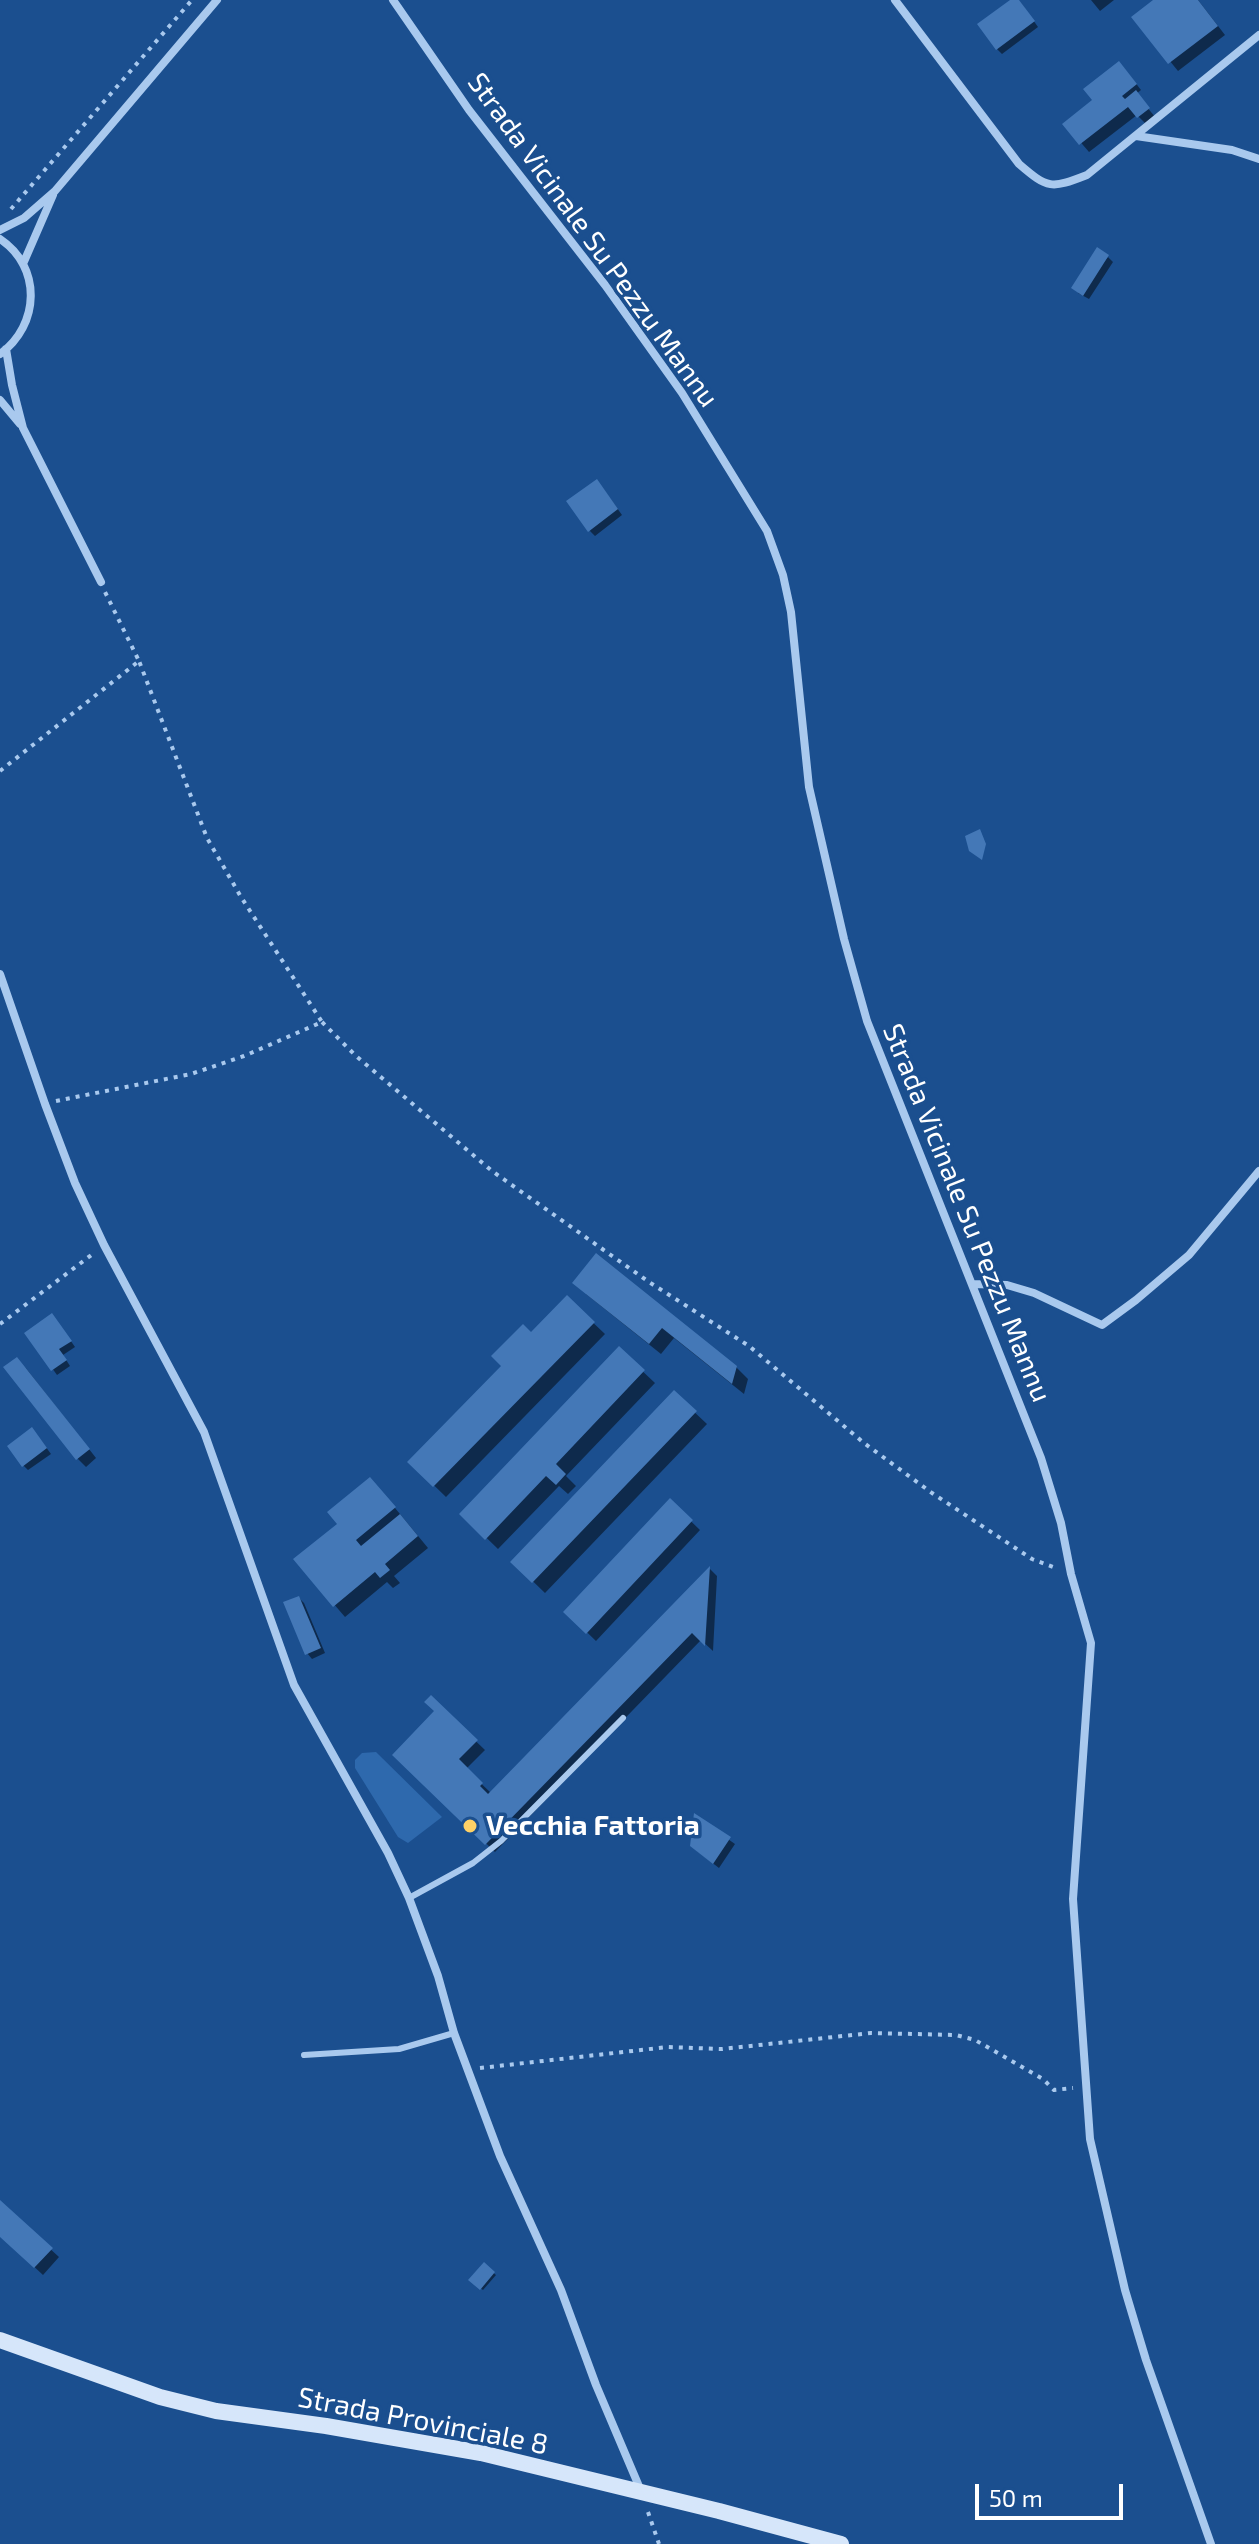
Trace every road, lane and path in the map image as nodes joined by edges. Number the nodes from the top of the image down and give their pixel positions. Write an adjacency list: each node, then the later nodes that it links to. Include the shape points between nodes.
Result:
1 (192, 0): 9 (path)
2 (217, 0): 8 (street)
3 (393, 0): 24 (street, Strada Vicinale Su Pezzu Mannu, via 682,393 767,531 791,612 809,787 844,939 867,1021)
4 (895, 0): 6 (street, via 1019,164 1041,183 1061,185 1087,175)
5 (1259, 35): 6 (street)
6 (1136, 136): 7 (street)
7 (1259, 159)
8 (55, 191): 10 (street, via 24,218); 12 (street)
9 (0, 218)
10 (0, 230)
11 (0, 239): 12 (street)
12 (23, 264): 13 (street, via 30,309 19,336)
13 (3, 352): 15 (street)
14 (0, 400): 15 (street)
15 (23, 428): 16 (street)
16 (101, 582): 17 (path)
17 (139, 661): 18 (path); 20 (path, via 207,838)
18 (0, 771)
19 (0, 974): 21 (street)
20 (322, 1022): 21 (path, via 191,1074); 26 (path, via 492,1171 749,1346 932,1493 1032,1559)
21 (45, 1104): 23 (street)
22 (1259, 1171): 24 (street, via 1189,1255 1102,1325 1034,1293 1007,1285)
23 (104, 1245): 25 (path); 28 (street, via 204,1432 294,1685)
24 (972, 1284): 26 (street, Strada Vicinale Su Pezzu Mannu, via 1041,1458)
25 (0, 1324)
26 (1071, 1574): 32 (street, Strada Vicinale Su Pezzu Mannu, via 1091,1643 1073,1899)
27 (623, 1718): 28 (lane, via 501,1841)
28 (409, 1898): 29 (street)
29 (454, 2033): 30 (lane, via 399,2049); 31 (street)
30 (304, 2055)
31 (469, 2070): 32 (path, via 668,2047 722,2049 871,2033 956,2035 975,2040 1054,2090); 34 (street)
32 (1087, 2086): 37 (street, Strada Vicinale Su Pezzu Mannu, via 1090,2139 1125,2290)
33 (0, 2340): 34 (main road, Strada Provinciale 8, via 160,2397 216,2411 481,2453)
34 (642, 2492): 35 (path); 36 (main road, Strada Provinciale 8)
35 (659, 2544)
36 (841, 2544)
37 (1211, 2544)

